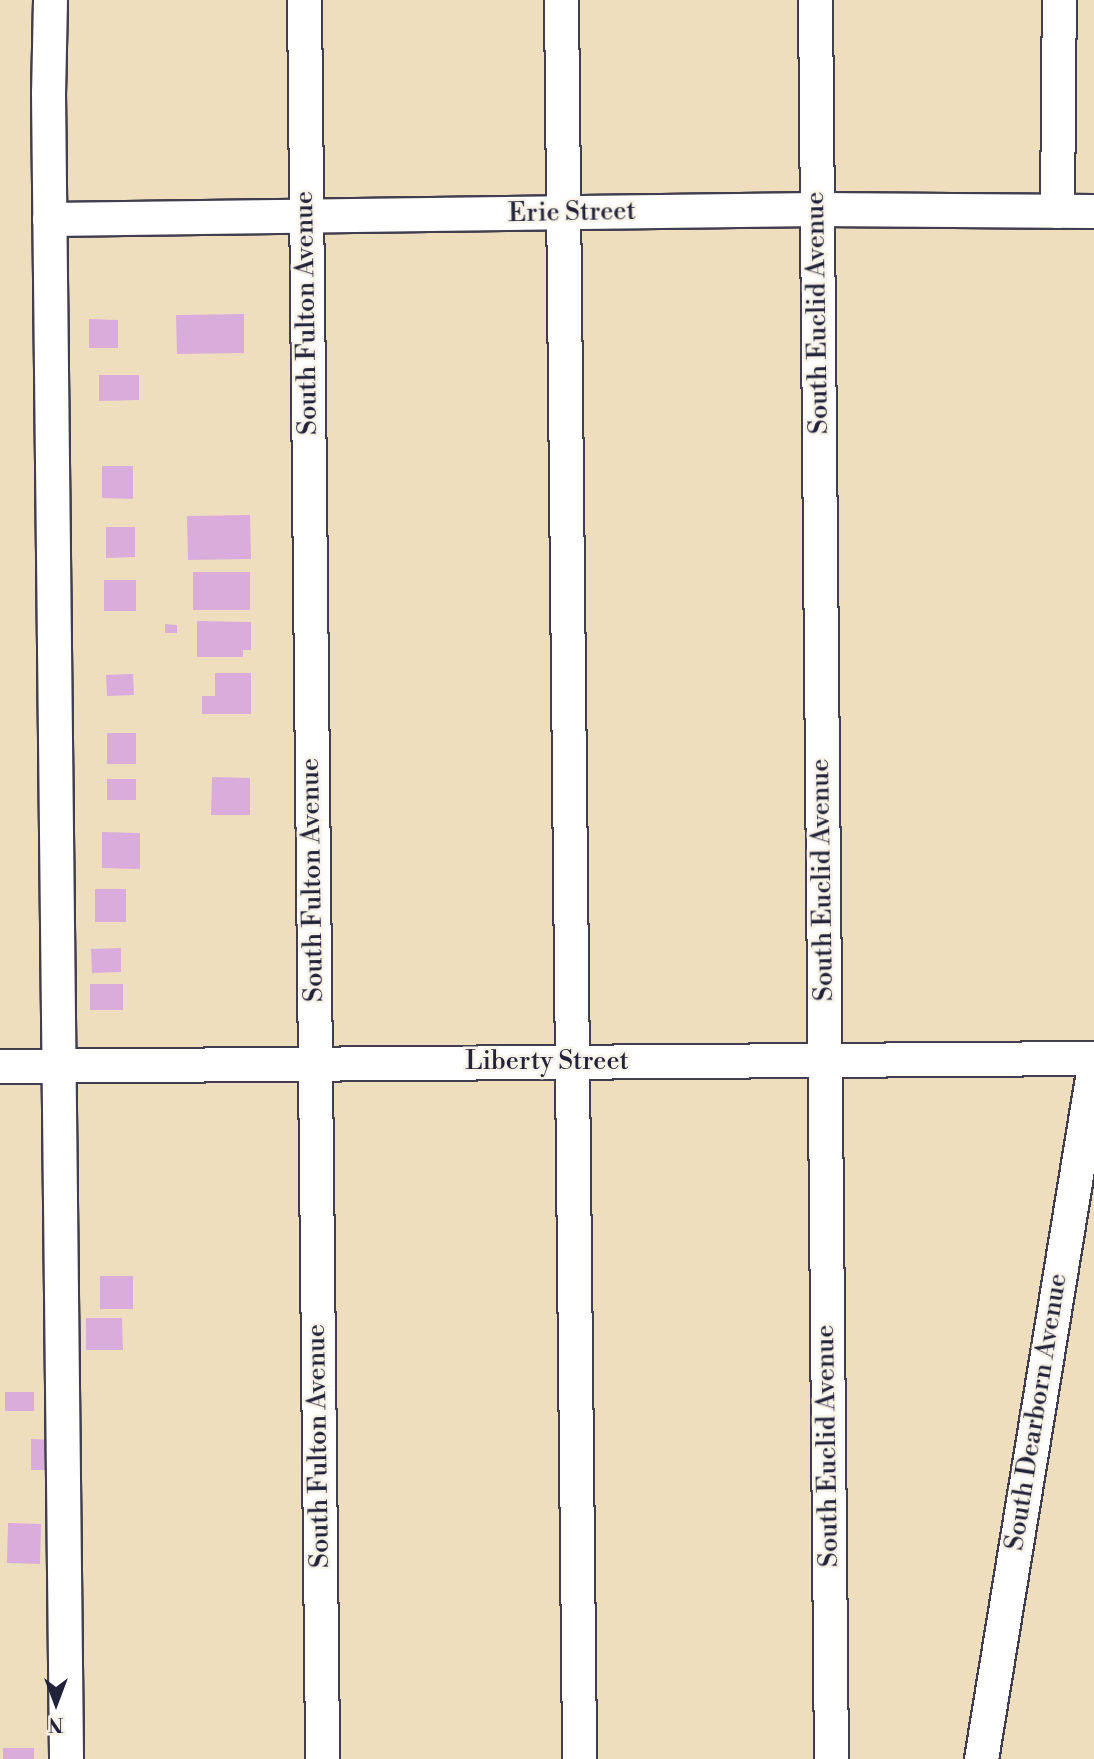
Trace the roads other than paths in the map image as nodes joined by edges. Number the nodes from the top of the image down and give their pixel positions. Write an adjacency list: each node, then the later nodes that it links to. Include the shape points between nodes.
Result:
1 (50, 0): 11 (street)
2 (304, 0): 10 (street, South Fulton Avenue)
3 (561, 0): 9 (street)
4 (815, 0): 6 (street, South Euclid Avenue)
5 (1059, 0): 7 (street)
6 (817, 209): 7 (street, Erie Street); 9 (street, Erie Street); 13 (street, South Euclid Avenue)
7 (1057, 211): 8 (street, Erie Street)
8 (1094, 211)
9 (564, 213): 10 (street, Erie Street); 14 (street)
10 (307, 216): 11 (street, Erie Street); 15 (street, South Fulton Avenue)
11 (49, 219): 16 (street)
12 (1094, 1058): 13 (street, Liberty Street)
13 (825, 1060): 14 (street, Liberty Street); 22 (street, South Euclid Avenue)
14 (572, 1062): 15 (street, Liberty Street); 21 (street)
15 (315, 1063): 16 (street, Liberty Street); 20 (street, South Fulton Avenue)
16 (58, 1065): 18 (street, Liberty Street); 19 (street)
17 (1094, 1065): 23 (street, South Dearborn Avenue)
18 (0, 1066)
19 (66, 1759)
20 (322, 1759)
21 (579, 1759)
22 (831, 1759)
23 (981, 1759)

